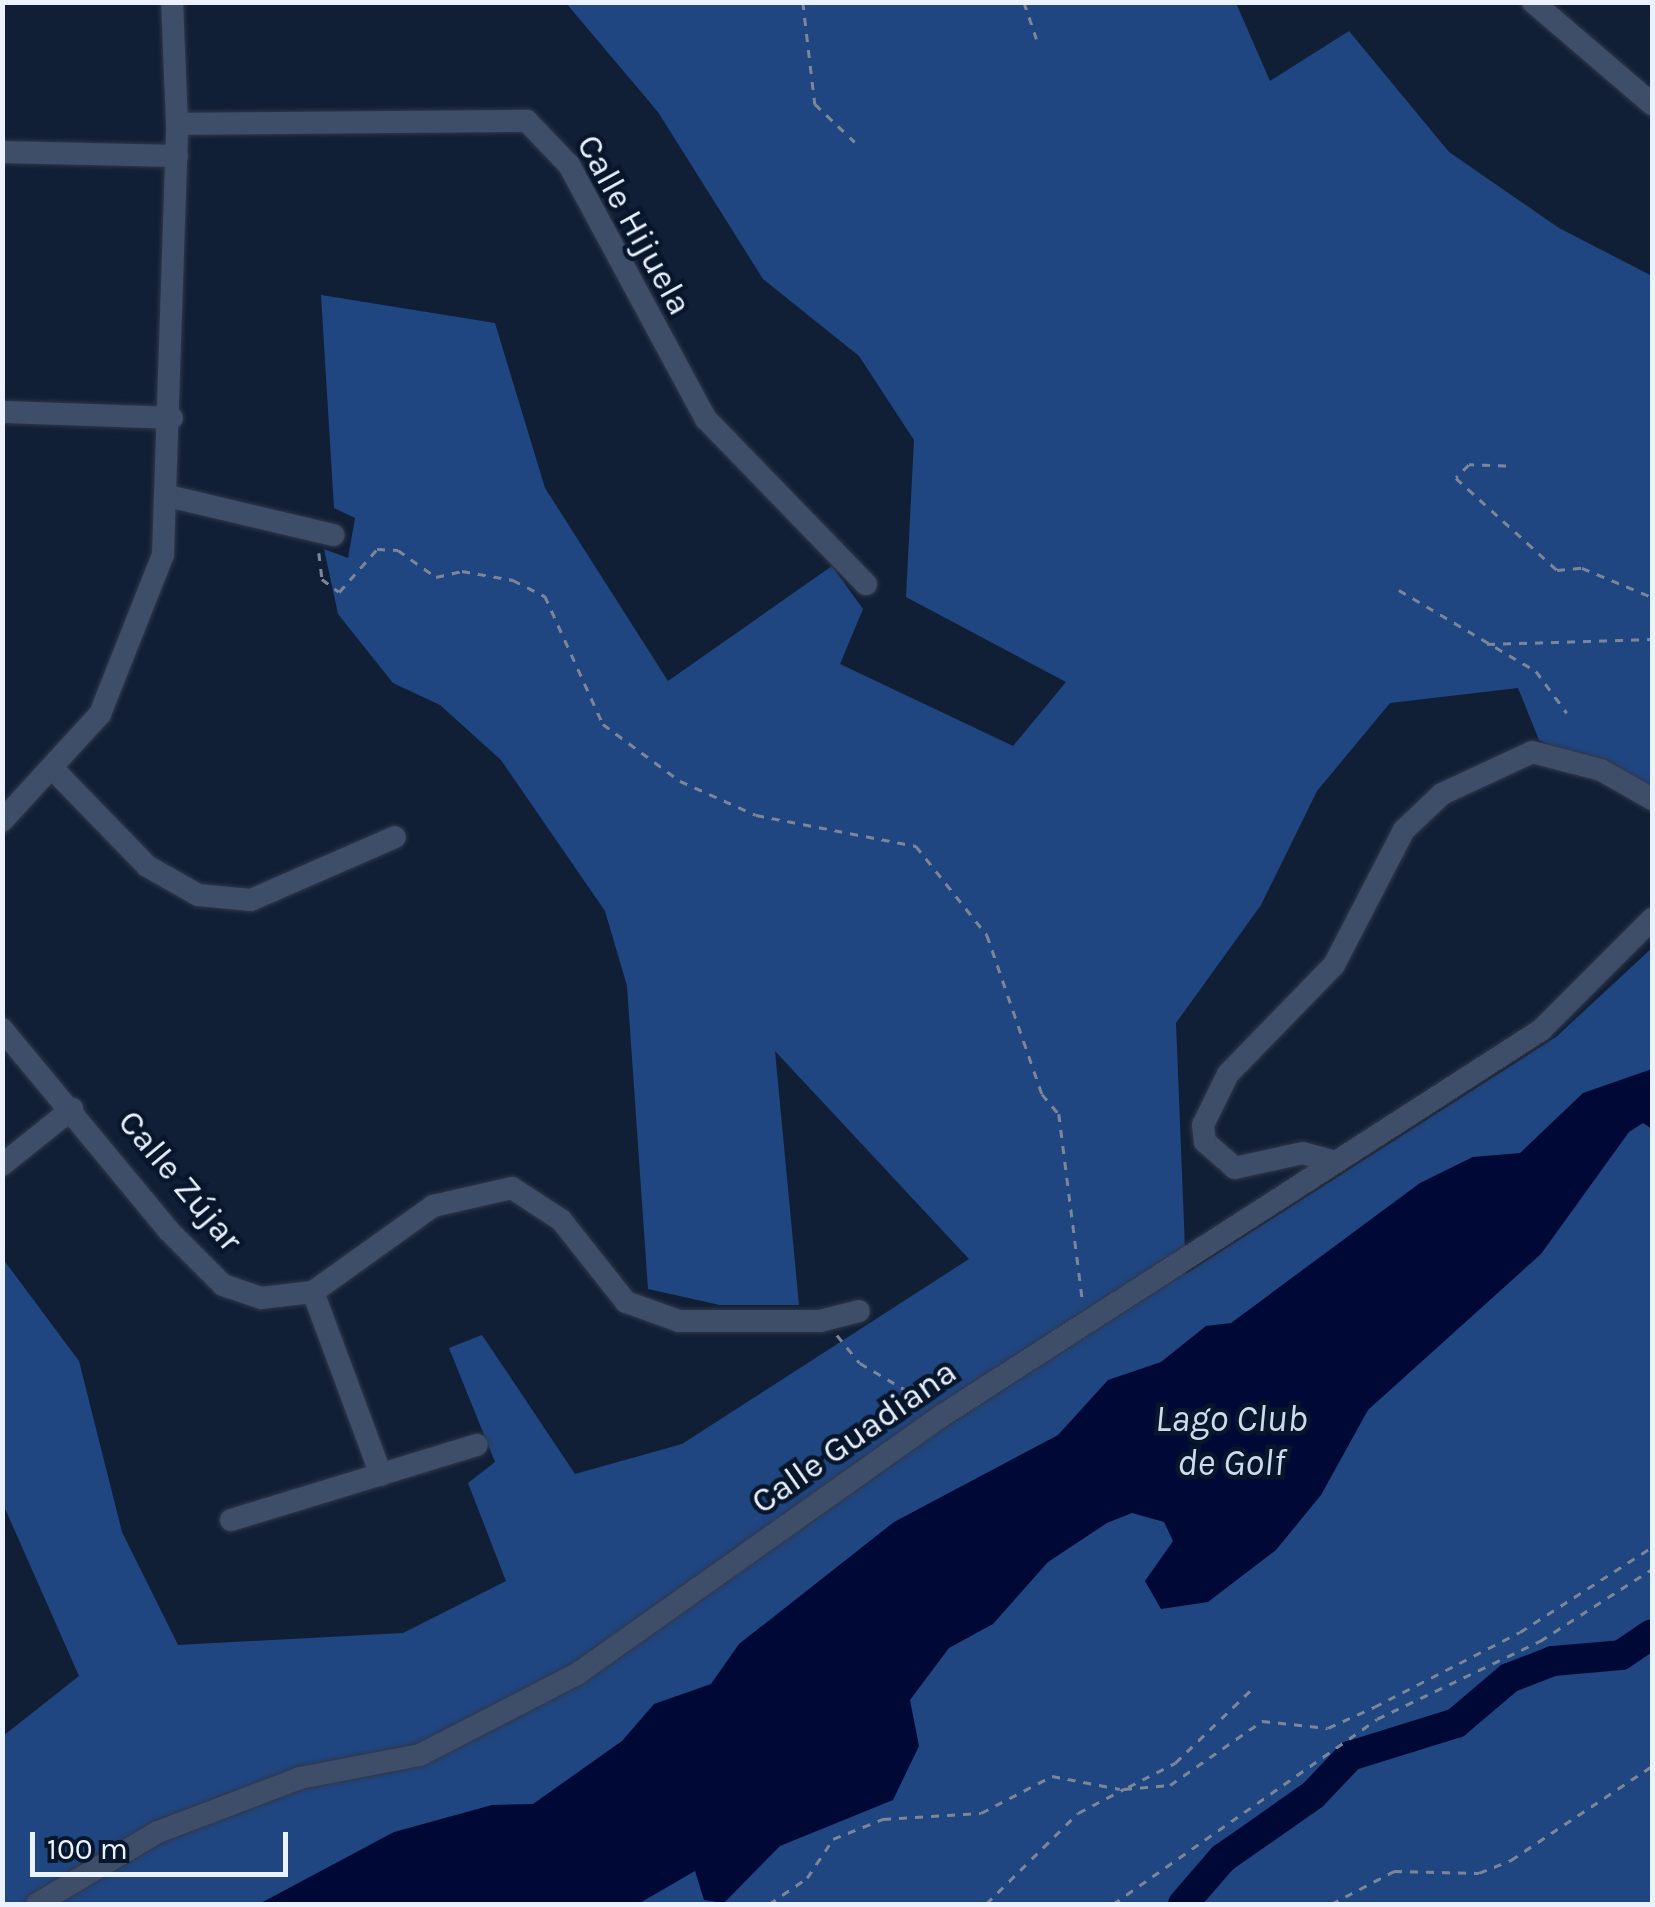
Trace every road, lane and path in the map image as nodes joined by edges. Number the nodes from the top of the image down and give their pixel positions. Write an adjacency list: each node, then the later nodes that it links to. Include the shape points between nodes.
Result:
1 (172, 2): 7 (street)
2 (803, 2): 8 (path, via 815,104)
3 (1024, 2): 5 (path)
4 (1533, 2): 6 (street)
5 (1037, 40)
6 (1652, 104)
7 (178, 124): 10 (street); 16 (street, Calle Hijuela, via 526,121 569,165 706,420)
8 (854, 142)
9 (2, 152): 10 (street)
10 (177, 156): 12 (street)
11 (2, 412): 12 (street)
12 (172, 418): 14 (street)
13 (1506, 466): 18 (path, via 1469,464 1456,478 1485,514 1557,570 1582,568)
14 (168, 496): 15 (street); 22 (street, via 163,555 100,714)
15 (325, 533): 34 (path, via 322,579 339,592 356,582 368,556 398,550 436,578 462,571 513,580 545,596 603,724 680,781 756,816 916,846 987,935 1042,1094 1059,1114)
16 (866, 584)
17 (1399, 590): 20 (path)
18 (1652, 597)
19 (1652, 640): 20 (path)
20 (1485, 644): 21 (path, via 1536,671)
21 (1568, 714)
22 (52, 770): 24 (street); 25 (street, via 147,866 198,894 252,900)
23 (1652, 799): 29 (street, via 1601,770 1532,752 1442,794 1404,830 1346,946 1228,1074 1203,1124 1205,1142 1235,1168 1303,1154)
24 (2, 821)
25 (395, 837)
26 (1652, 920): 29 (street, Calle Guadiana, via 1541,1030)
27 (2, 1029): 28 (street, Calle Zújar)
28 (72, 1109): 30 (street); 31 (street, Calle Zújar, via 223,1286 261,1298)
29 (1332, 1161): 34 (street, Calle Guadiana)
30 (2, 1165)
31 (313, 1292): 33 (street, Calle Zújar, via 433,1206 512,1188 561,1220 626,1302 679,1321); 37 (street)
32 (858, 1311): 33 (street, Calle Zújar)
33 (830, 1318): 35 (path, via 860,1363)
34 (1086, 1324): 35 (street, Calle Guadiana)
35 (944, 1415): 44 (street, Calle Guadiana, via 491,1725 420,1755 300,1778 193,1818)
36 (477, 1446): 37 (street)
37 (381, 1474): 38 (street)
38 (231, 1520)
39 (1652, 1547): 43 (path, via 1520,1632 1328,1728 1262,1721 1170,1785)
40 (1652, 1569): 47 (path, via 1540,1640 1377,1719)
41 (1254, 1687): 43 (path, via 1176,1763)
42 (1652, 1766): 48 (path, via 1512,1860 1479,1873 1394,1871)
43 (1124, 1789): 45 (path, via 1052,1776 980,1813 883,1819 833,1839 807,1878); 46 (path, via 1078,1813)
44 (37, 1904)
45 (769, 1904)
46 (986, 1904)
47 (1113, 1904)
48 (1331, 1904)

